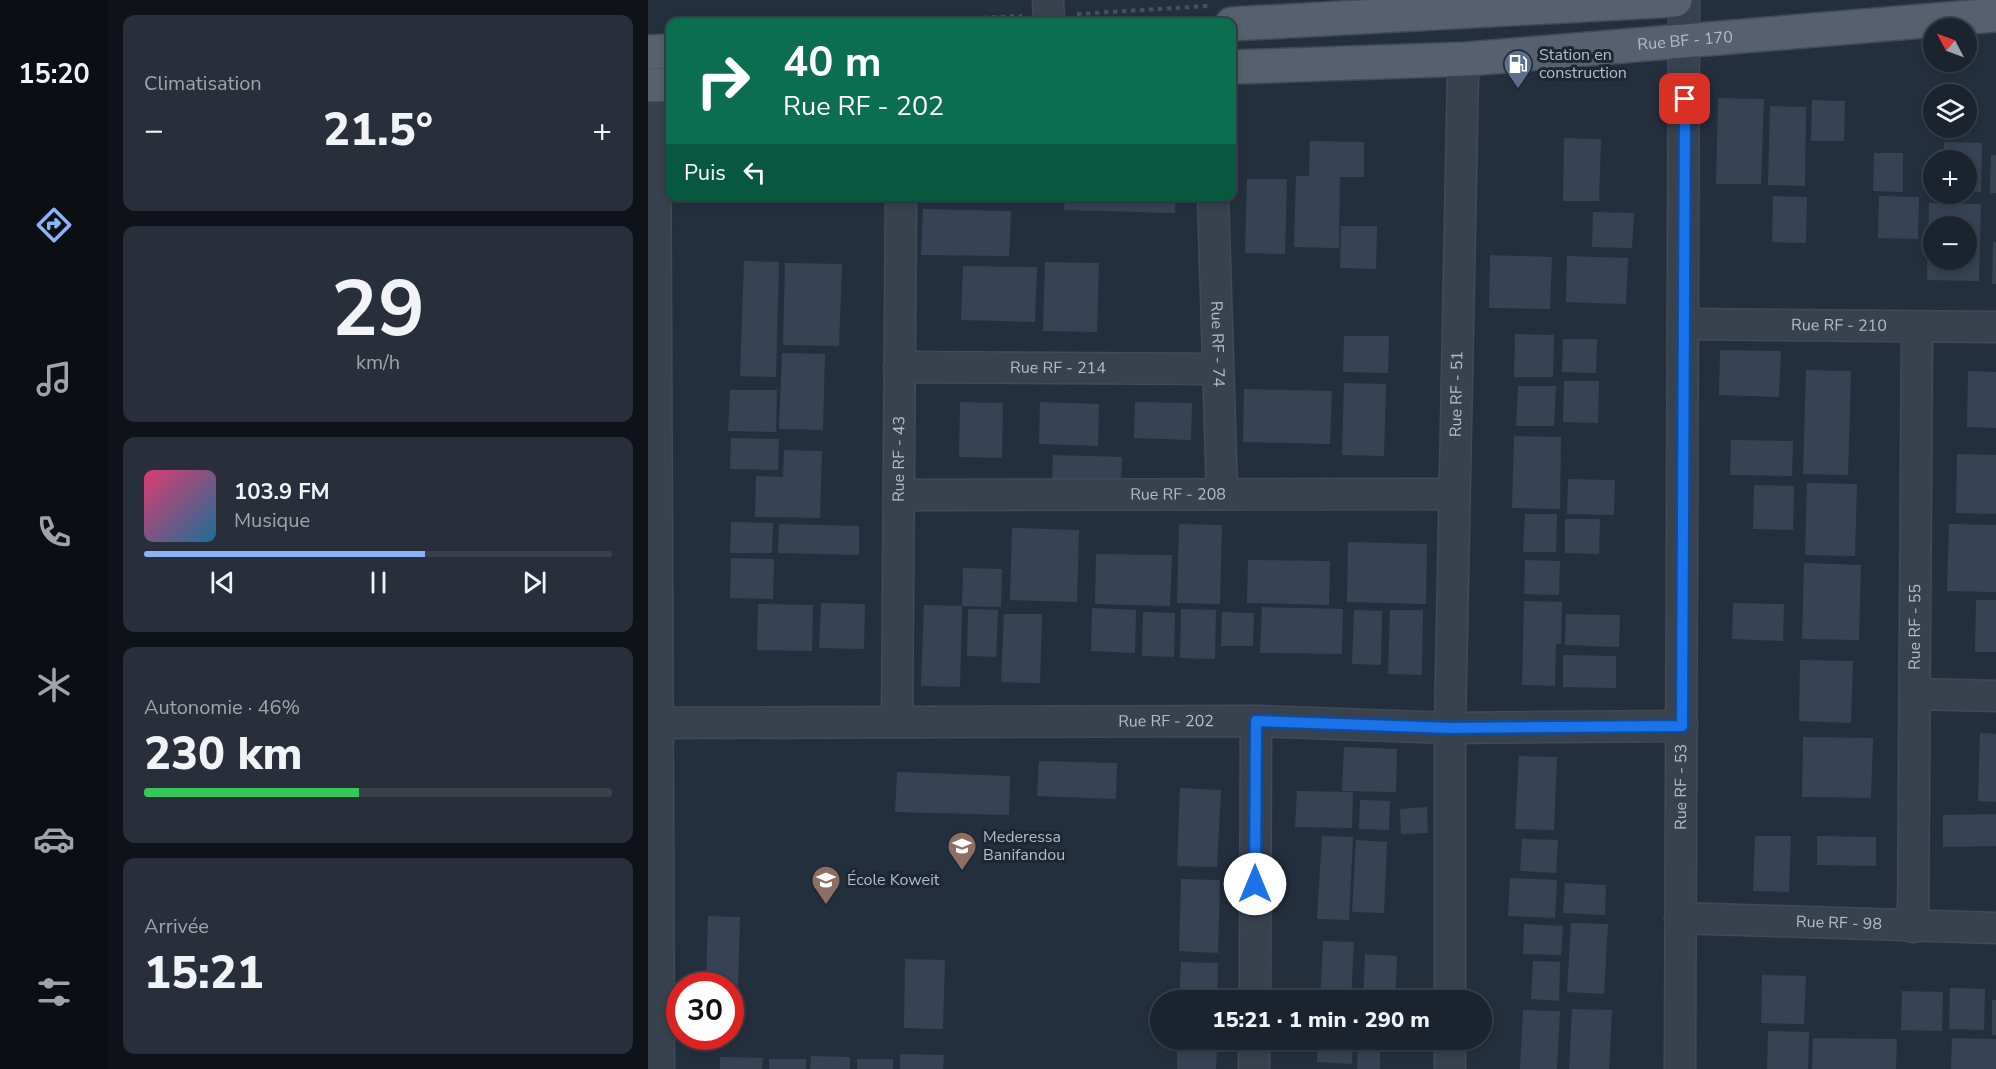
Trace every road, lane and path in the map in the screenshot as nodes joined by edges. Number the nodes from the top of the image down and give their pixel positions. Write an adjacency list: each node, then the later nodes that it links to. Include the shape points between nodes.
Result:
1 (1675, 0): 4 (main road)
2 (1684, 0): 7 (street, Rue RF - 53)
3 (1049, 13): 4 (path); 6 (path)
4 (1223, 15)
5 (1996, 15): 7 (main road, Rue BF - 170)
6 (957, 18)
7 (1685, 43): 10 (main road, Rue BF - 170); 15 (street, Rue RF - 53)
8 (666, 51): 9 (main road)
9 (648, 52)
10 (1467, 60): 11 (main road, Rue BF - 170); 22 (street, Rue RF - 51, via 1463,73)
11 (1236, 67)
12 (658, 85): 27 (street)
13 (901, 201): 18 (street, Rue RF - 43)
14 (1213, 201): 19 (street, Rue RF - 74)
15 (1683, 324): 17 (street, Rue RF - 210); 28 (street, Rue RF - 53)
16 (1996, 327): 17 (street, Rue RF - 210)
17 (1917, 328): 23 (street, Rue RF - 55)
18 (899, 367): 19 (street, Rue RF - 214); 21 (street, Rue RF - 43)
19 (1217, 369): 20 (street, Rue RF - 74)
20 (1222, 493): 21 (street, Rue RF - 208); 22 (street, Rue RF - 208)
21 (900, 495): 25 (street, Rue RF - 43)
22 (1454, 495): 29 (street, Rue RF - 51)
23 (1915, 694): 24 (street); 31 (street, Rue RF - 55)
24 (1996, 696)
25 (897, 721): 26 (street, Rue RF - 202); 27 (street, Rue RF - 202)
26 (1256, 721): 29 (street, Rue RF - 202); 33 (street)
27 (654, 723): 37 (street)
28 (1682, 726): 29 (street, Rue RF - 202); 30 (street, Rue RF - 53)
29 (1450, 728): 34 (street, Rue RF - 51)
30 (1680, 918): 31 (street, Rue RF - 98); 40 (street, Rue RF - 53)
31 (1913, 927): 32 (street, Rue RF - 98)
32 (1996, 928)
33 (1255, 990)
34 (1450, 990)
35 (1254, 1050): 38 (street)
36 (1450, 1050): 39 (street)
37 (659, 1069)
38 (1254, 1069)
39 (1450, 1069)
40 (1680, 1069)

